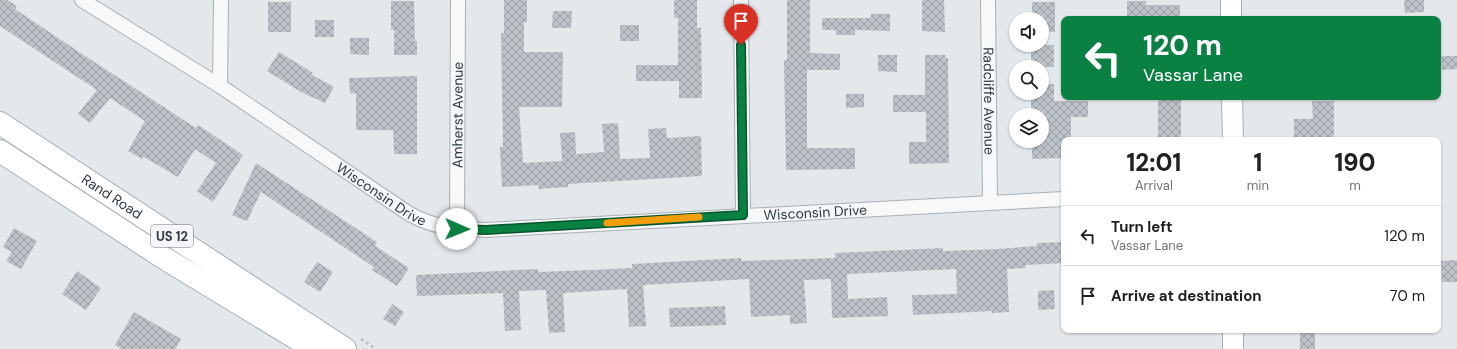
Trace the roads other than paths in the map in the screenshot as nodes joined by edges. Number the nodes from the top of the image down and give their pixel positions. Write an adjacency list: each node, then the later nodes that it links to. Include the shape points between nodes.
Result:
1 (82, 0): 8 (street, Wisconsin Drive)
2 (221, 0): 8 (street)
3 (458, 0): 16 (street, Amherst Avenue)
4 (741, 0): 15 (street)
5 (988, 0): 14 (street, Radcliffe Avenue)
6 (1231, 0): 7 (main road)
7 (1231, 16)
8 (220, 86): 16 (street, Wisconsin Drive, via 408,213 434,226)
9 (1232, 100): 11 (main road)
10 (0, 123): 19 (main road, Rand Road / US 12)
11 (1232, 137)
12 (0, 151): 18 (main road, Rand Road / US 12, via 164,258)
13 (1061, 199): 14 (street, Wisconsin Drive)
14 (990, 202): 15 (street, Wisconsin Drive)
15 (743, 215): 16 (street, Wisconsin Drive, via 486,230)
16 (457, 229)
17 (1233, 333): 20 (main road)
18 (314, 349)
19 (345, 349)
20 (1233, 349)

